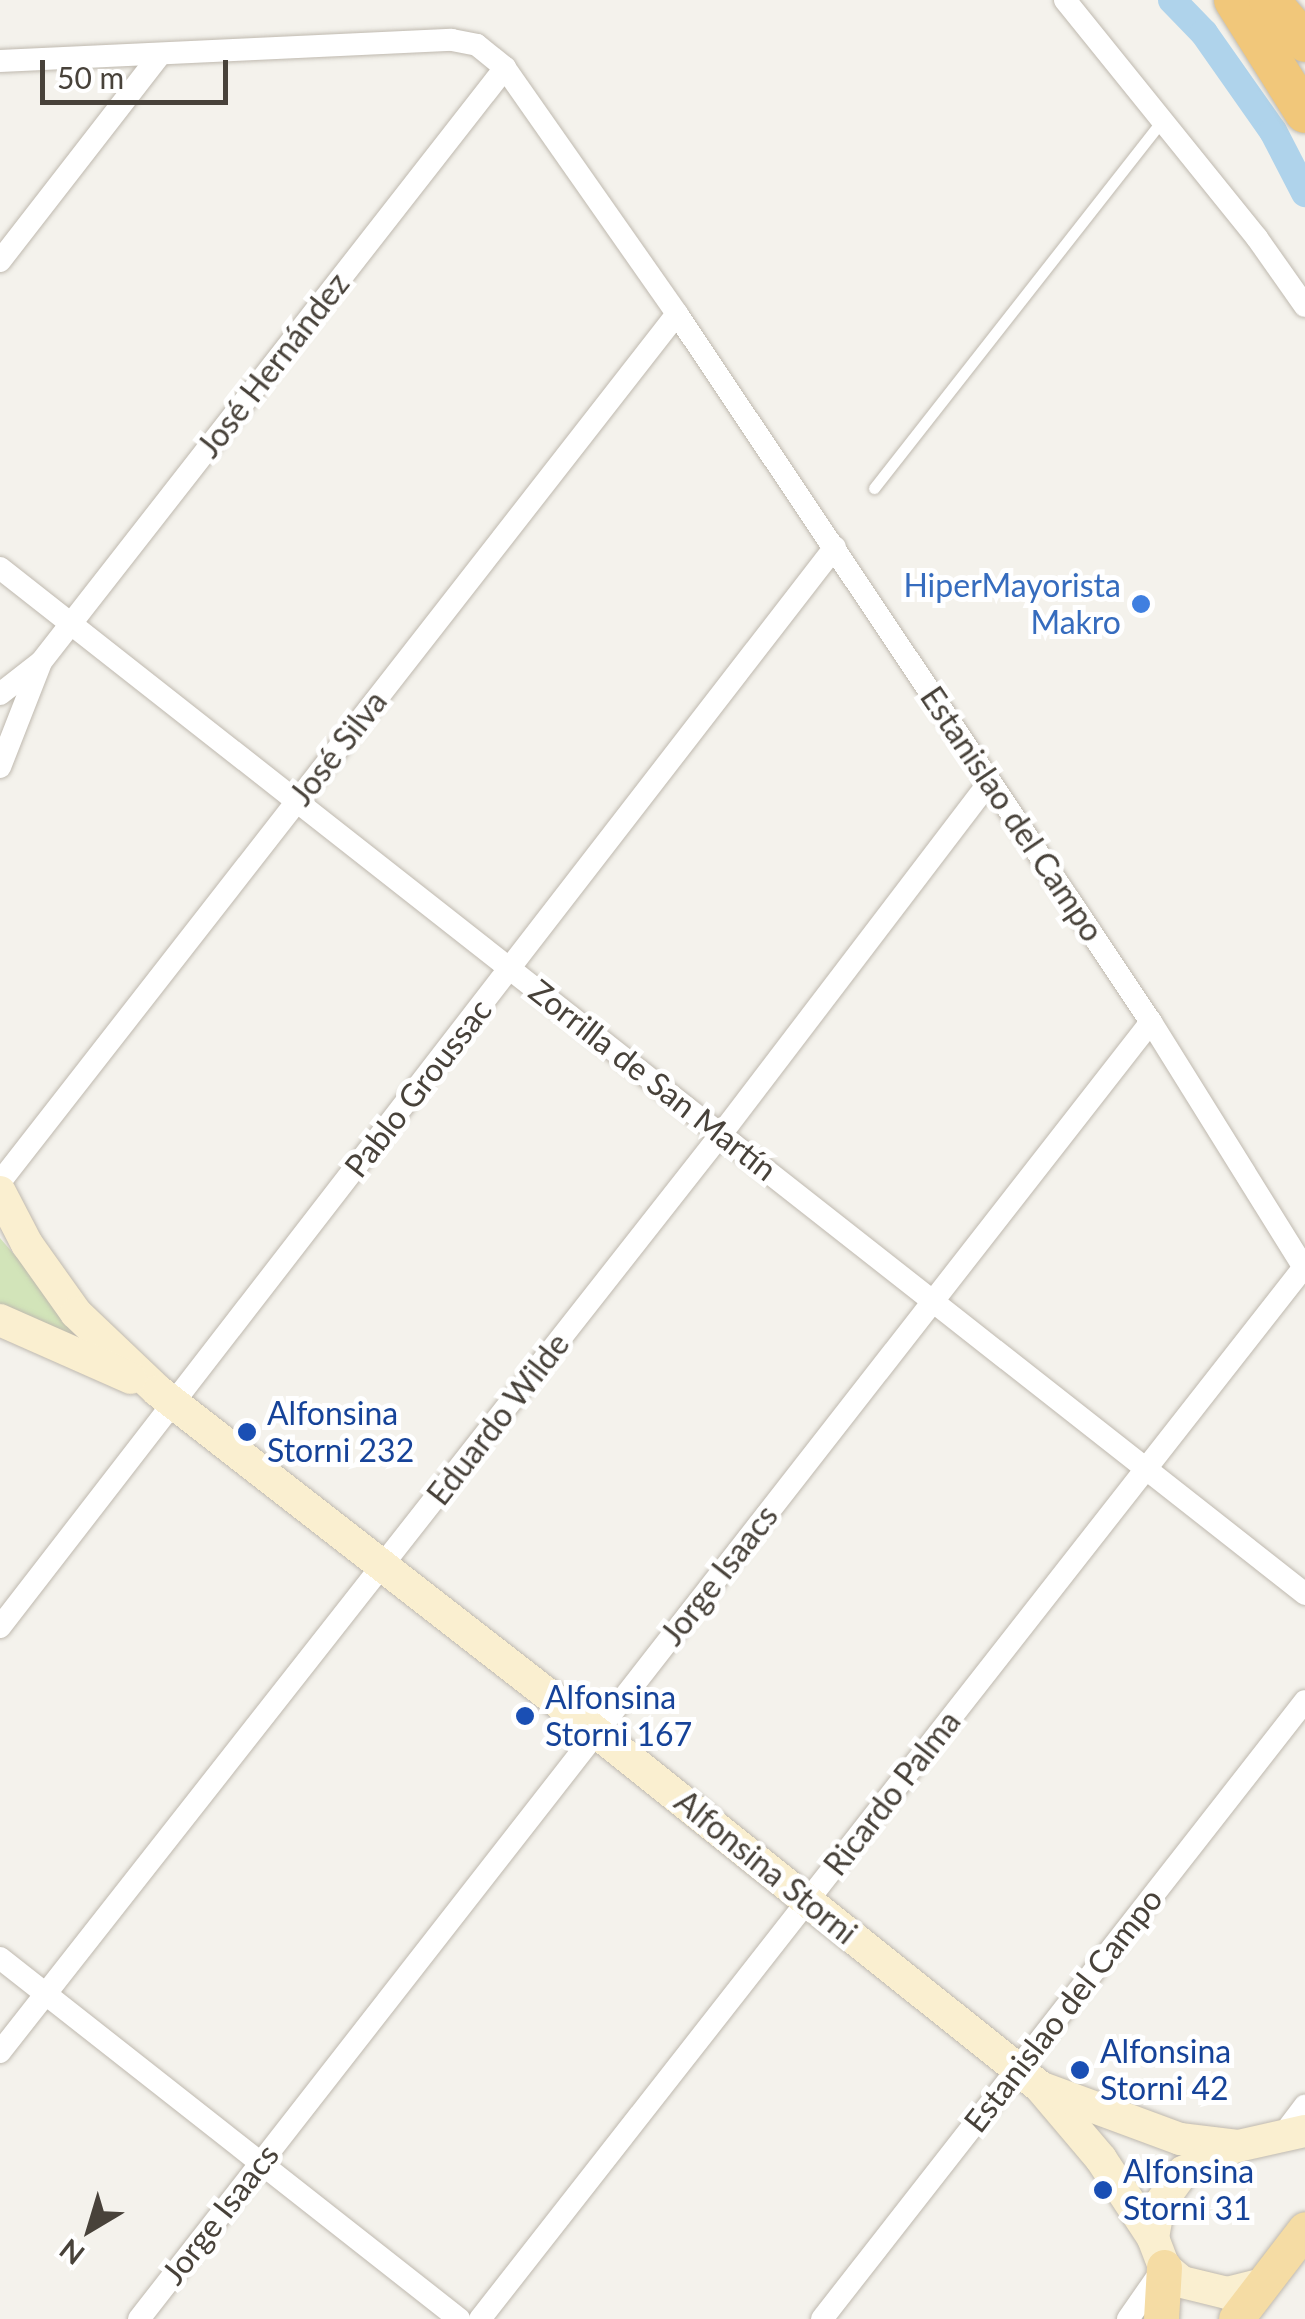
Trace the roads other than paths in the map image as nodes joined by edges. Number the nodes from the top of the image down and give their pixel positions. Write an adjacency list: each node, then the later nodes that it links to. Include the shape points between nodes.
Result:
1 (1065, 0): 9 (street)
2 (1234, 0): 8 (highway)
3 (1268, 0): 4 (highway)
4 (1305, 42)
5 (160, 56): 6 (street); 7 (street, via 452,40 477,45); 10 (street)
6 (0, 61)
7 (505, 68): 12 (street, Estanislao del Campo); 16 (street, José Hernández)
8 (1305, 113)
9 (1163, 120): 11 (street); 13 (lane)
10 (0, 260)
11 (1305, 306)
12 (677, 314): 14 (street, Estanislao del Campo); 21 (street, José Silva)
13 (874, 488)
14 (835, 548): 20 (street, Estanislao del Campo); 22 (street, Pablo Groussac)
15 (0, 568): 16 (street, Zorrilla de San Martín)
16 (71, 624): 17 (street, José Hernández); 21 (street, Zorrilla de San Martín)
17 (42, 662): 18 (street, José Hernández); 19 (street, José Hernández)
18 (0, 694)
19 (0, 768)
20 (989, 782): 23 (street, Estanislao del Campo); 24 (street, Eduardo Wilde)
21 (297, 801): 22 (street, Zorrilla de San Martín); 25 (street, José Silva)
22 (510, 968): 24 (street, Zorrilla de San Martín); 30 (street, Pablo Groussac)
23 (1151, 1022): 27 (street, Estanislao del Campo); 28 (street, Jorge Isaacs)
24 (722, 1133): 28 (street, Zorrilla de San Martín); 32 (street, Eduardo Wilde)
25 (0, 1182)
26 (0, 1192): 30 (street, Alfonsina Storni, via 76,1313)
27 (1305, 1267): 31 (street, Ricardo Palma)
28 (935, 1301): 31 (street, Zorrilla de San Martín); 36 (street, Jorge Isaacs)
29 (0, 1320): 30 (street, Alfonsina Storni)
30 (166, 1397): 32 (street, Alfonsina Storni); 34 (street, Pablo Groussac)
31 (1146, 1469): 33 (street, Zorrilla de San Martín); 37 (street, Ricardo Palma)
32 (384, 1566): 36 (street, Alfonsina Storni); 39 (street, Eduardo Wilde)
33 (1305, 1594)
34 (0, 1627)
35 (1305, 1701): 41 (street, Estanislao del Campo)
36 (596, 1732): 37 (street, Alfonsina Storni); 45 (street, Jorge Isaacs)
37 (808, 1901): 41 (street, Alfonsina Storni); 51 (street, Ricardo Palma)
38 (0, 1958): 39 (street)
39 (46, 1993): 40 (street, Eduardo Wilde); 45 (street)
40 (0, 2052)
41 (1029, 2077): 44 (street, Alfonsina Storni, via 1180,2140); 47 (street, Alfonsina Storni, via 1100,2159); 52 (street, Estanislao del Campo)
42 (1305, 2106): 43 (street)
43 (1293, 2133): 44 (street, Alfonsina Storni)
44 (1238, 2146): 47 (street, via 1183,2172 1159,2205)
45 (261, 2162): 49 (street, Jorge Isaacs); 50 (street)
46 (1305, 2229): 48 (main road)
47 (1159, 2253): 48 (street, via 1182,2282 1214,2292); 53 (street); 54 (main road)
48 (1262, 2284): 55 (main road)
49 (139, 2319)
50 (459, 2319)
51 (480, 2319)
52 (822, 2319)
53 (1128, 2319)
54 (1161, 2319)
55 (1236, 2319)

